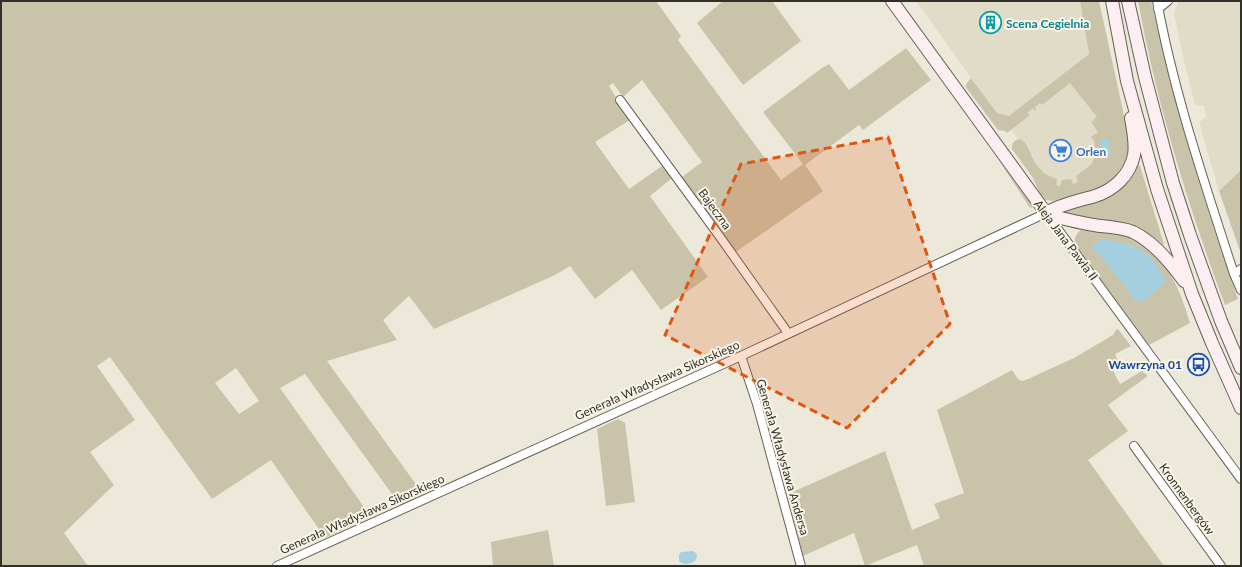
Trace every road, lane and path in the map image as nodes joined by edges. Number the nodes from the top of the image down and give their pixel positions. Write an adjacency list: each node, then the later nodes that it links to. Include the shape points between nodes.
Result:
1 (892, 1): 8 (main road, Aleja Jana Pawła II)
2 (1112, 1): 6 (main road)
3 (1128, 1): 14 (main road, via 1173,183 1221,321)
4 (1168, 1): 5 (street)
5 (1157, 5): 9 (street, via 1194,150)
6 (1127, 81): 8 (main road, via 1134,145 1133,159 1126,174 1109,190 1058,206); 11 (main road, via 1157,189)
7 (620, 100): 12 (street, Bajeczna)
8 (1046, 213): 11 (main road, via 1060,219 1134,232 1150,242 1167,259); 12 (street, Generała Władysława Sikorskiego); 17 (street, Aleja Jana Pawła II)
9 (1238, 271): 10 (street)
10 (1241, 290)
11 (1192, 294): 15 (main road)
12 (788, 333): 13 (street, Generała Władysława Sikorskiego)
13 (741, 356): 18 (street, Generała Władysława Sikorskiego); 19 (street, Generała Władysława Andersa)
14 (1241, 368)
15 (1241, 408)
16 (1134, 446): 20 (street, Kronnenbergów)
17 (1241, 479)
18 (277, 566)
19 (801, 566)
20 (1221, 566)

